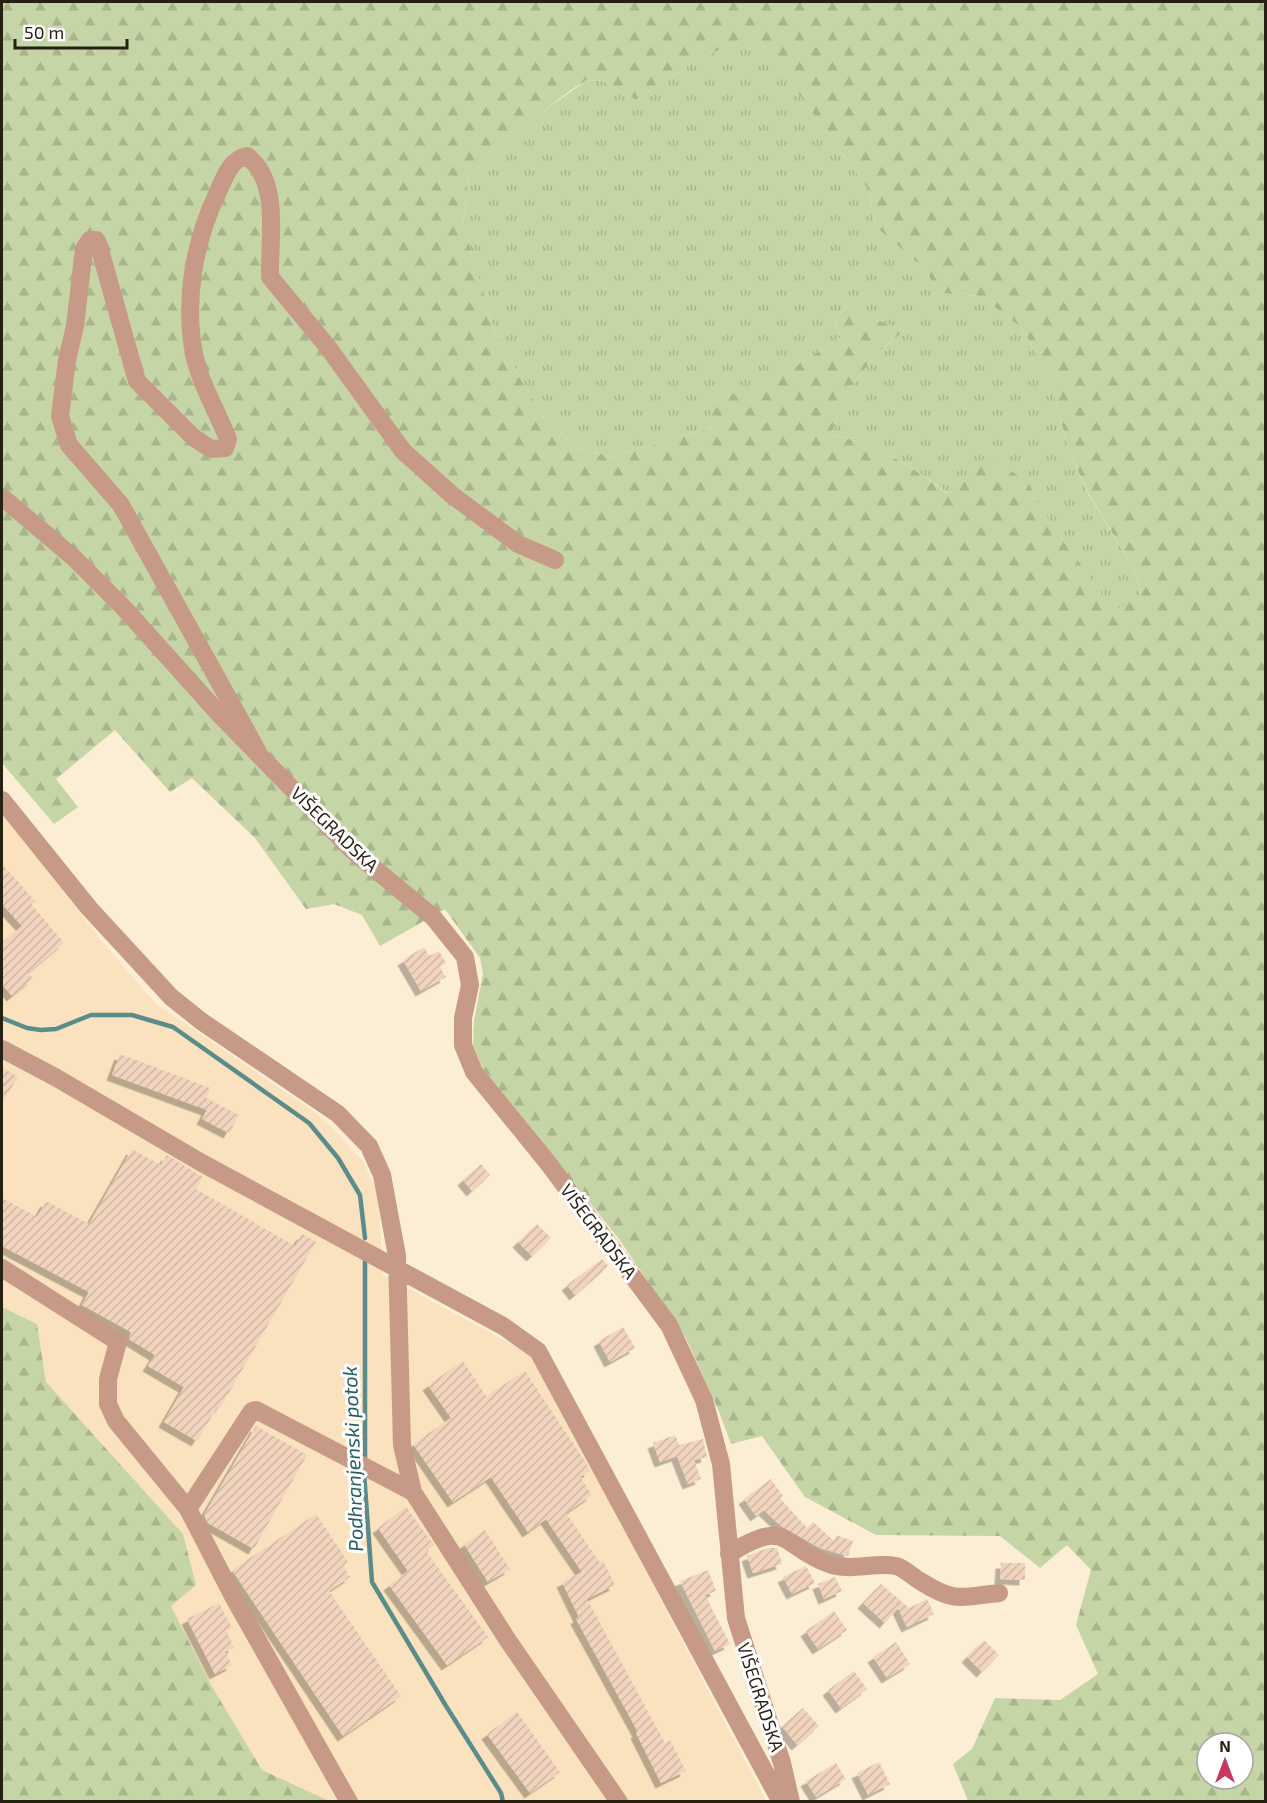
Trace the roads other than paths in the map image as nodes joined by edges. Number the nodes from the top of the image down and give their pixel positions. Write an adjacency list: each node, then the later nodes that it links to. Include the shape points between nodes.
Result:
1 (2, 496): 3 (street, via 74,558)
2 (555, 560): 3 (street, via 518,544 452,495 404,451 327,346 270,277 270,208 265,176 247,156 230,167 202,228 189,316 195,356 228,439 225,447 211,449 193,437 137,381 98,243 90,240 84,249 60,416 69,445 122,506)
3 (258, 752): 10 (street, VIŠEGRADSKA, via 353,851 433,917 465,957 470,985 463,1018 463,1045 474,1072 548,1163 662,1316 688,1362 704,1400 721,1464)
4 (2, 800): 7 (street, via 89,908 171,997 338,1114 369,1146 382,1175)
5 (2, 1049): 7 (street)
6 (2, 1268): 9 (street, via 118,1342 108,1379 108,1404 116,1421)
7 (396, 1269): 8 (street, via 402,1445); 14 (street, via 503,1326 538,1351)
8 (413, 1492): 9 (street, via 252,1411); 13 (street, via 507,1639)
9 (188, 1509): 12 (street)
10 (729, 1554): 11 (street, via 764,1536 780,1535 815,1559 835,1566 900,1567 943,1595 955,1598); 15 (street, VIŠEGRADSKA, via 736,1618)
11 (999, 1593)
12 (349, 1802)
13 (619, 1802)
14 (781, 1802)
15 (791, 1802)

